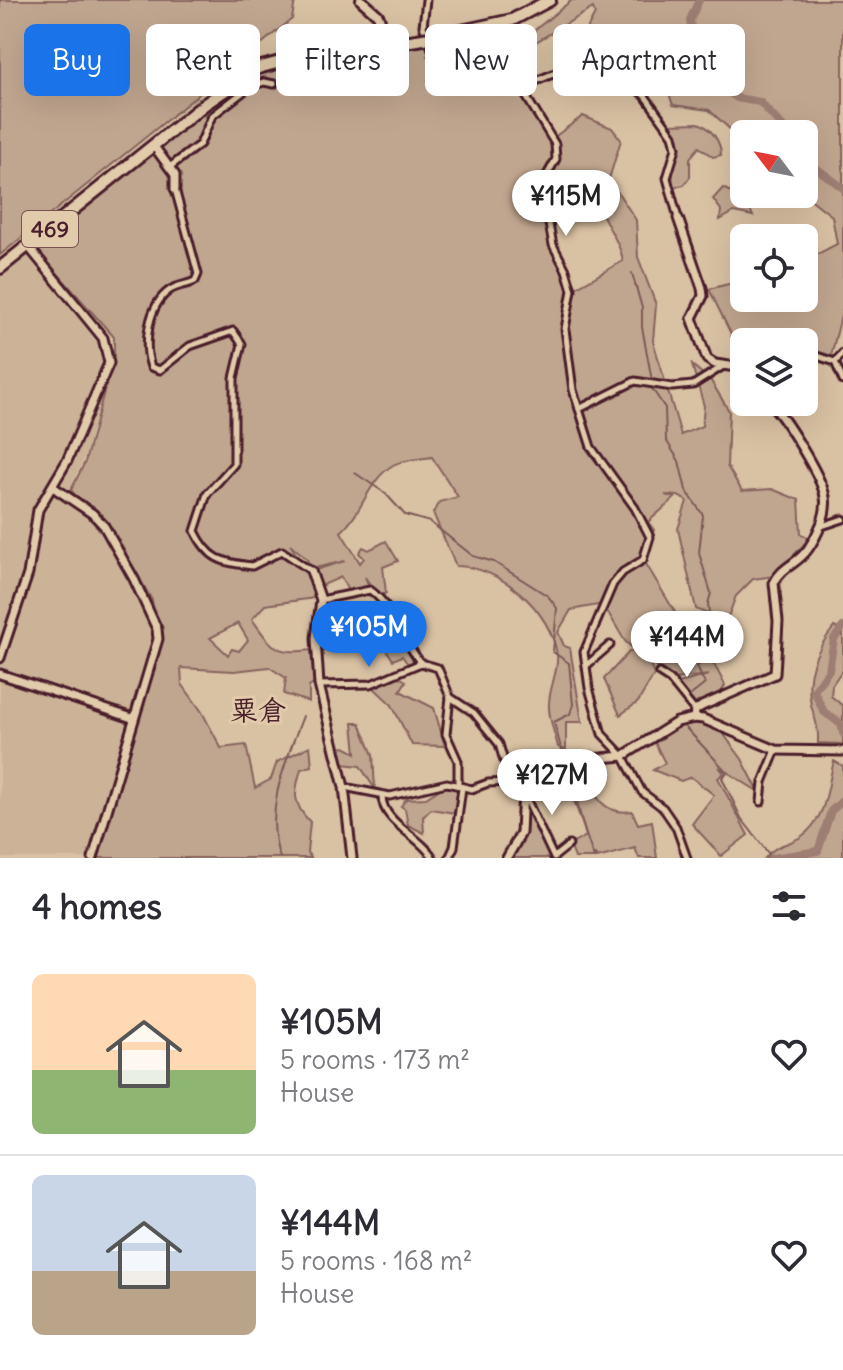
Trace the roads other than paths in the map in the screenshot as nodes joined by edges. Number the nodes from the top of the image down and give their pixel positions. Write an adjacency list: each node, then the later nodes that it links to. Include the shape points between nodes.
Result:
1 (361, 0): 4 (main road)
2 (426, 0): 6 (street)
3 (550, 0): 7 (highway, 469, bridge, via 512,20)
4 (373, 4): 5 (main road)
5 (382, 24)
6 (425, 31)
7 (409, 41)
8 (276, 63): 12 (highway, 469, via 258,68)
9 (537, 82): 15 (street, via 580,65 605,63 631,83 673,135 676,148 667,178)
10 (274, 84): 13 (street, via 251,86 212,116 202,141)
11 (526, 96): 24 (street, via 555,144 544,198 553,245 572,290 565,329)
12 (153, 145): 13 (street); 16 (highway, 469)
13 (171, 166): 14 (street)
14 (175, 189): 29 (street, via 198,274 195,281 170,290 156,306 148,334 151,367 160,370 190,346 233,331 242,344 234,378 234,464 207,494 195,531 212,557 252,566 282,551)
15 (678, 218): 21 (street, via 702,288 692,318 695,328 707,359)
16 (28, 246): 17 (highway, 469); 26 (street, via 109,350 102,382)
17 (0, 268)
18 (843, 353): 20 (street)
19 (818, 356): 20 (street)
20 (835, 362): 23 (street)
21 (725, 364): 22 (street); 24 (street, via 693,385 635,381)
22 (730, 365)
23 (843, 381)
24 (579, 409): 34 (street, via 591,447 650,537 643,560 613,584 585,645)
25 (783, 416): 28 (street, via 825,496)
26 (53, 487): 32 (street, via 34,522 28,574); 40 (street, via 104,526 157,629 155,654)
27 (843, 519): 28 (street)
28 (819, 527): 39 (street, via 802,557 787,565 774,583 775,674)
29 (311, 571): 30 (street)
30 (321, 600): 33 (street, via 370,590 396,616); 37 (street, via 316,638)
31 (610, 645): 34 (street)
32 (0, 658)
33 (421, 663): 37 (street, via 371,684); 38 (street, via 438,668)
34 (586, 665): 43 (street, via 602,734)
35 (659, 673): 39 (street)
36 (0, 674): 40 (street)
37 (319, 685): 45 (street)
38 (450, 697): 44 (street, via 474,713 499,744); 46 (street, via 446,734 458,761)
39 (694, 715): 41 (street); 43 (street)
40 (132, 718): 52 (street)
41 (776, 750): 42 (street); 49 (street)
42 (843, 751)
43 (623, 756): 47 (street, via 559,762); 57 (street, via 642,792 676,827)
44 (510, 782): 46 (street); 47 (street)
45 (344, 787): 48 (street); 53 (street)
46 (460, 787): 48 (street, via 447,783); 55 (street)
47 (522, 791): 51 (street); 56 (street, via 521,833)
48 (382, 796): 54 (street, via 396,823 426,845)
49 (761, 802)
50 (569, 845): 51 (street)
51 (554, 857)
52 (93, 858)
53 (352, 858)
54 (433, 858)
55 (449, 858)
56 (507, 858)
57 (687, 858)

